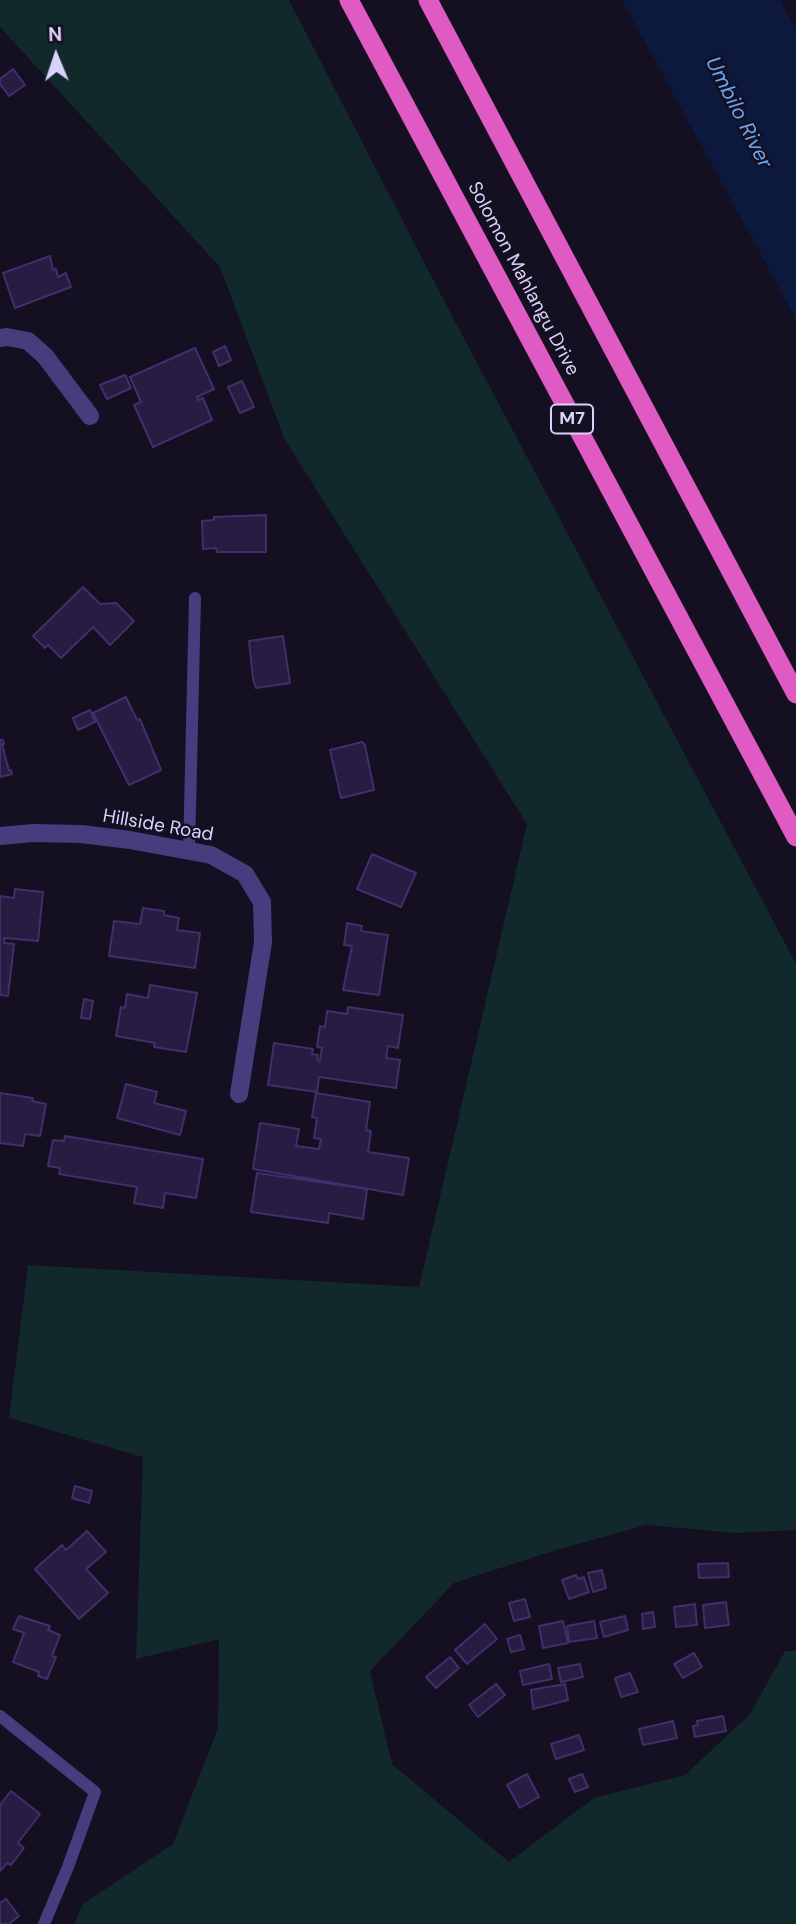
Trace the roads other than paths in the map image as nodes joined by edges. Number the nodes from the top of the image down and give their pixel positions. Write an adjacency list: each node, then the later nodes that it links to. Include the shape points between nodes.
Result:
1 (349, 0): 8 (highway, Solomon Mahlangu Drive / M7)
2 (428, 0): 6 (highway)
3 (0, 338): 4 (street, via 28,341 37,348)
4 (90, 416)
5 (195, 598): 9 (lane)
6 (796, 694)
7 (0, 836): 9 (street, Hillside Road, via 81,834)
8 (796, 837)
9 (189, 851): 10 (street, Hillside Road, via 211,855 245,874 262,902 263,942)
10 (239, 1094)
11 (0, 1716): 12 (lane, via 95,1792)
12 (44, 1924)

